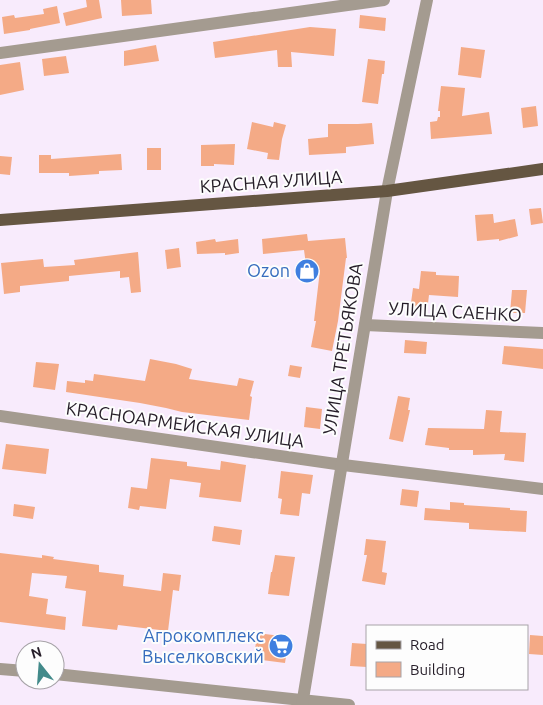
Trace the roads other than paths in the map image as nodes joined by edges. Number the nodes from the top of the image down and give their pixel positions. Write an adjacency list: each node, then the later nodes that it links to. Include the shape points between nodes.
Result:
1 (384, 0): 3 (street)
2 (427, 0): 5 (street, УЛИЦА ТРЕТЬЯКОВА)
3 (0, 53)
4 (543, 170): 5 (main road, КРАСНАЯ УЛИЦА)
5 (387, 191): 6 (main road, КРАСНАЯ УЛИЦА); 7 (street, УЛИЦА ТРЕТЬЯКОВА)
6 (0, 220)
7 (365, 325): 8 (street, УЛИЦА САЕНКО); 10 (street, УЛИЦА ТРЕТЬЯКОВА)
8 (543, 333)
9 (0, 416): 10 (street, КРАСНОАРМЕЙСКАЯ УЛИЦА)
10 (342, 465): 11 (street, КРАСНОАРМЕЙСКАЯ УЛИЦА); 15 (street, УЛИЦА ТРЕТЬЯКОВА)
11 (543, 489)
12 (0, 668): 13 (street)
13 (15, 670)
14 (65, 675): 15 (street)
15 (302, 703): 16 (street)
16 (349, 705)

